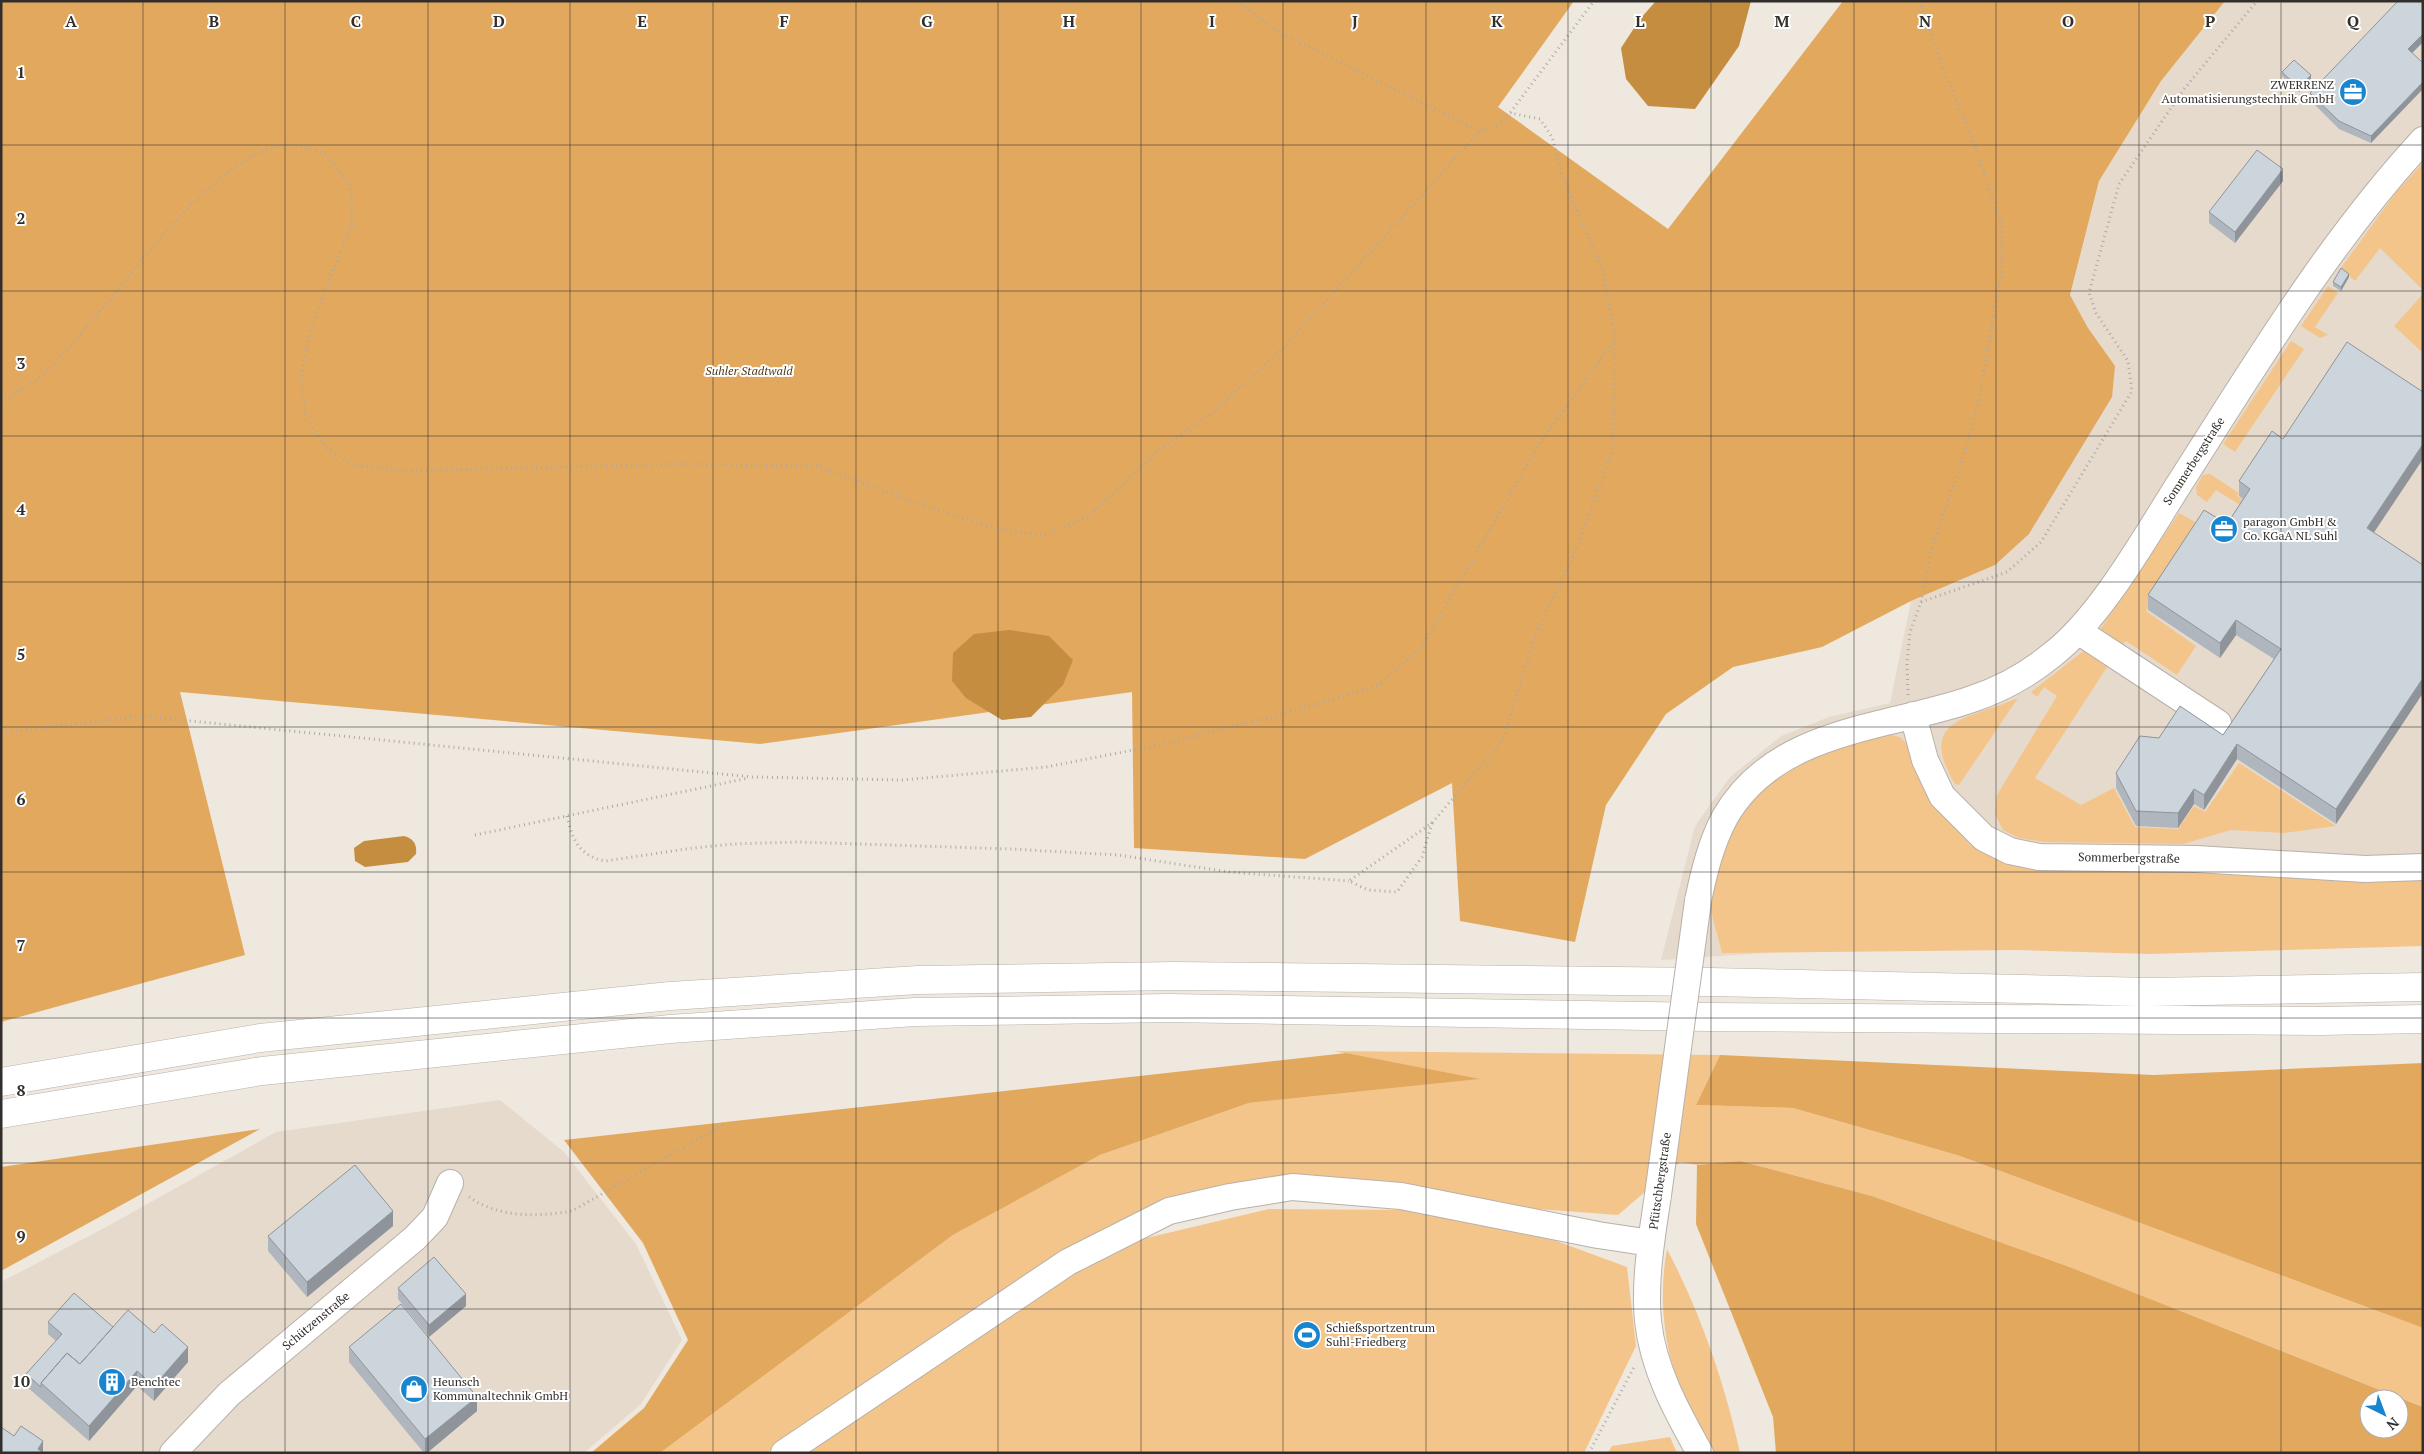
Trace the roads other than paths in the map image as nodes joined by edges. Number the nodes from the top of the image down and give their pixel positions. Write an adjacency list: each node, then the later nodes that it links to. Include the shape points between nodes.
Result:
1 (2423, 140): 2 (street, Sommerbergstraße, via 2386,180 2348,229 2132,557)
2 (2078, 631): 3 (street, Sommerbergstraße, via 2049,657 2006,686 1971,700); 4 (street)
3 (1913, 715): 5 (street, Sommerbergstraße, via 1925,760 1942,796 1984,838 2010,851 2039,857 2196,859 2365,869); 6 (street, Sommerbergstraße, via 1826,739 1790,755 1766,771 1743,792 1726,816 1712,844)
4 (2218, 723)
5 (2423, 867)
6 (1698, 901): 12 (street, Pfütschbergstraße, bridge)
7 (2423, 987): 9 (highway, via 2150,992 1710,982 1174,976 918,980 670,996 260,1038)
8 (2423, 1019): 10 (highway, via 2321,1022 1708,1017 1169,1008 914,1012 670,1028 262,1071)
9 (1, 1082)
10 (1, 1114)
11 (450, 1183): 13 (street, Schützenstraße, via 435,1216 415,1238 229,1394)
12 (1651, 1243): 14 (street, via 1401,1196 1292,1187 1169,1211 1068,1262); 15 (street, Pfütschbergstraße, via 1648,1314 1652,1341 1676,1409)
13 (173, 1453)
14 (784, 1453)
15 (1700, 1453)

